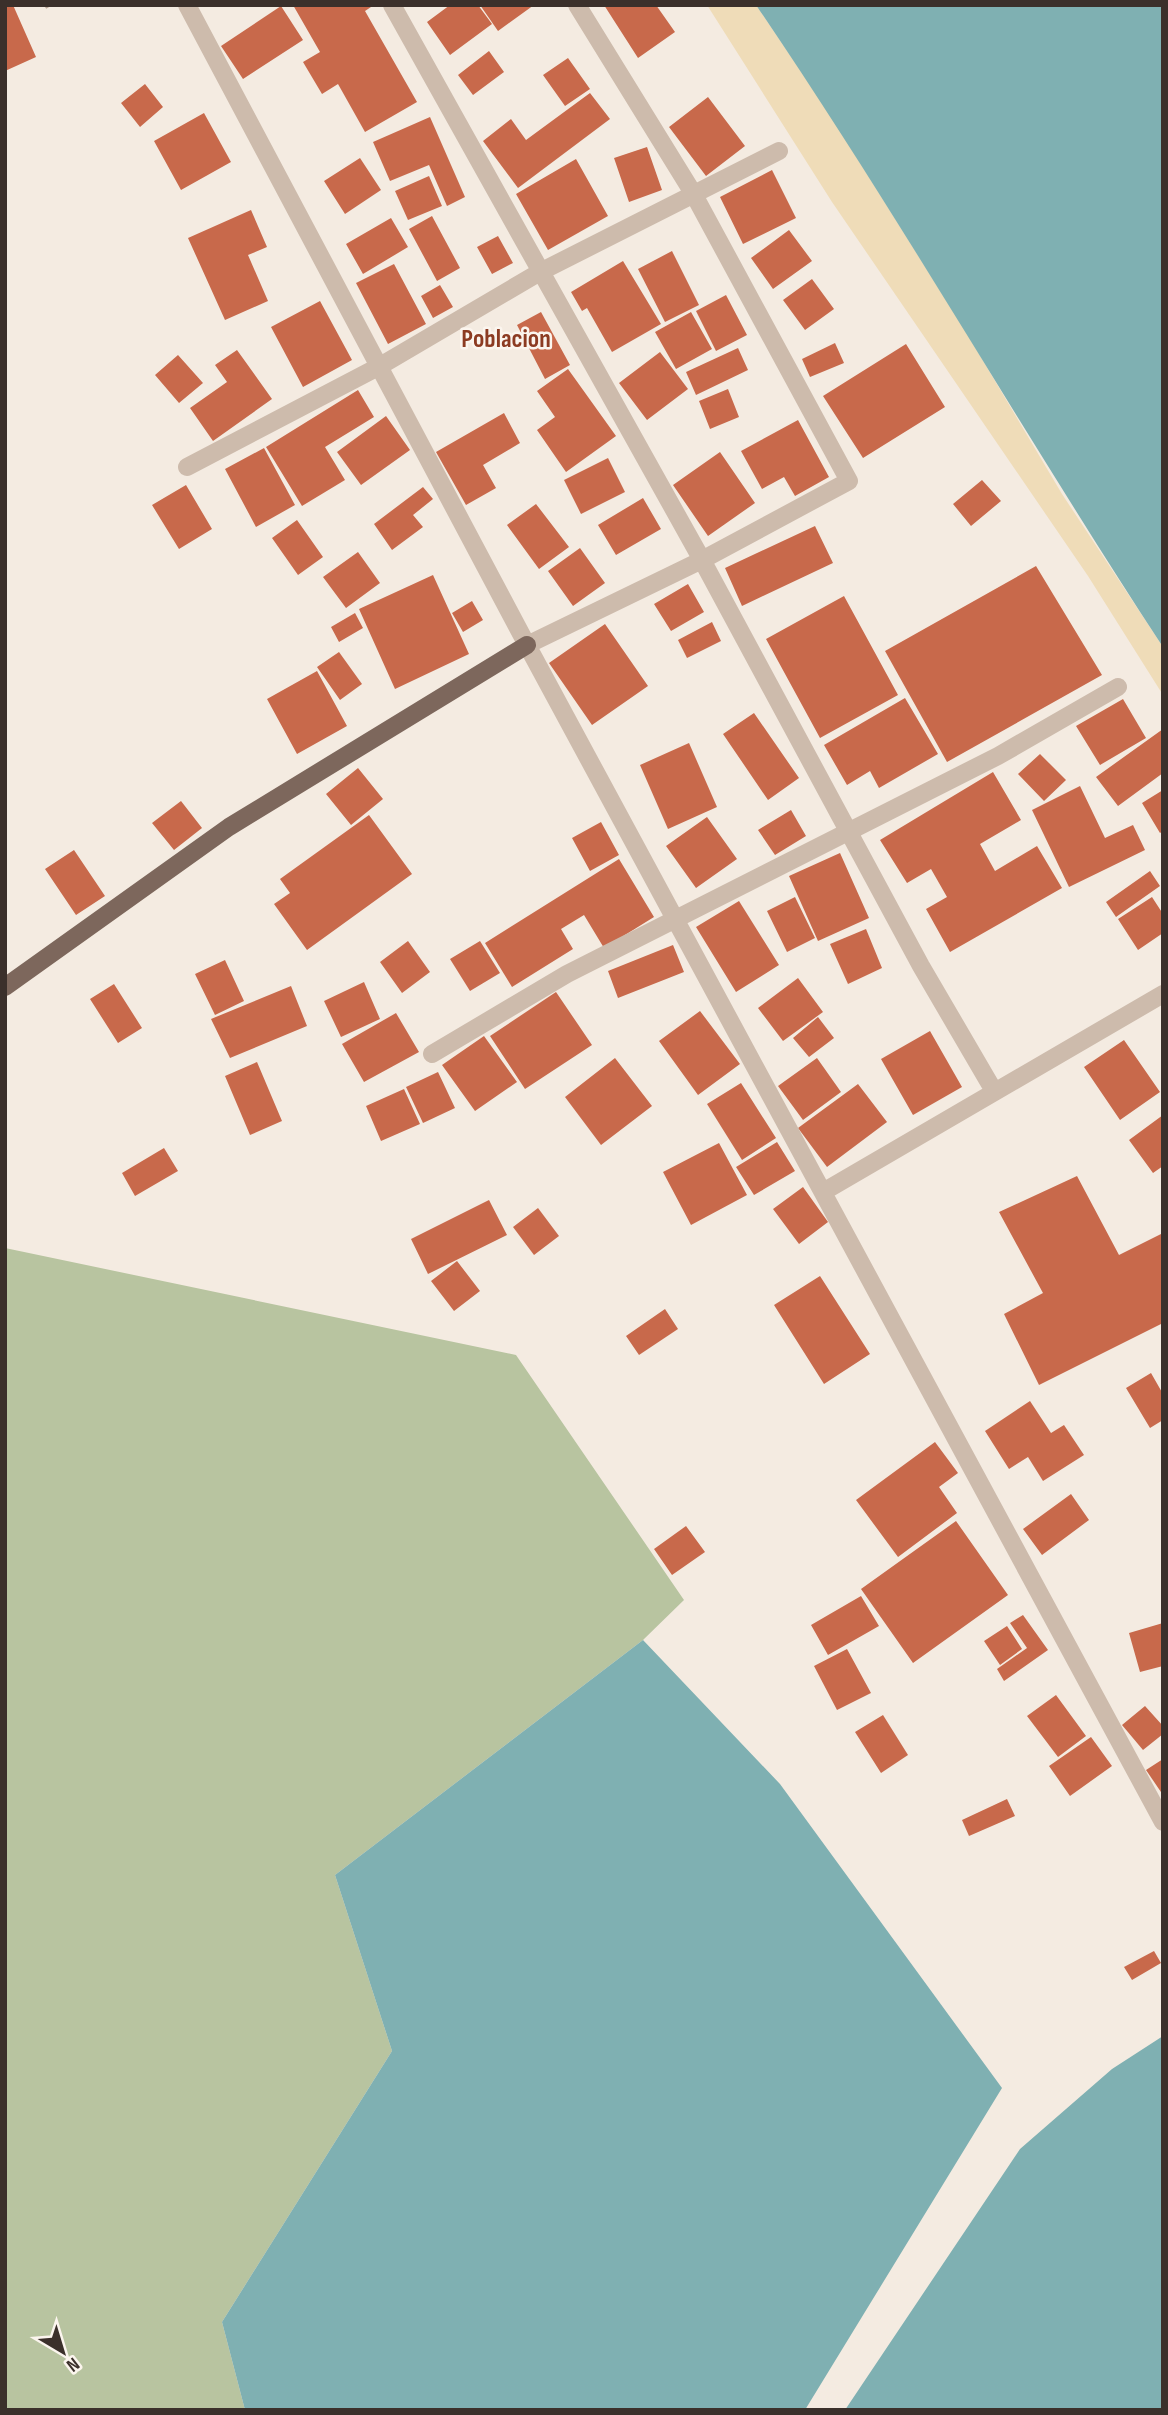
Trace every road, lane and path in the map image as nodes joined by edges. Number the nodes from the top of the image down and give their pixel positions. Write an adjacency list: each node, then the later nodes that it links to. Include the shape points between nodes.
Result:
1 (187, 5): 7 (street)
2 (392, 5): 6 (street)
3 (577, 5): 5 (street)
4 (779, 151): 5 (street)
5 (693, 193): 6 (street); 9 (street, via 849,481)
6 (540, 272): 7 (street); 9 (street)
7 (380, 366): 8 (street); 10 (street)
8 (187, 467)
9 (702, 560): 10 (street); 12 (street)
10 (527, 645): 13 (street); 14 (main road, via 229,827)
11 (1118, 687): 12 (street, via 998,756)
12 (847, 830): 13 (street); 17 (street)
13 (676, 919): 16 (street, via 567,974); 18 (street)
14 (5, 987)
15 (1163, 994): 17 (street)
16 (432, 1054)
17 (994, 1091): 18 (street)
18 (822, 1192): 19 (street)
19 (1163, 1822)

